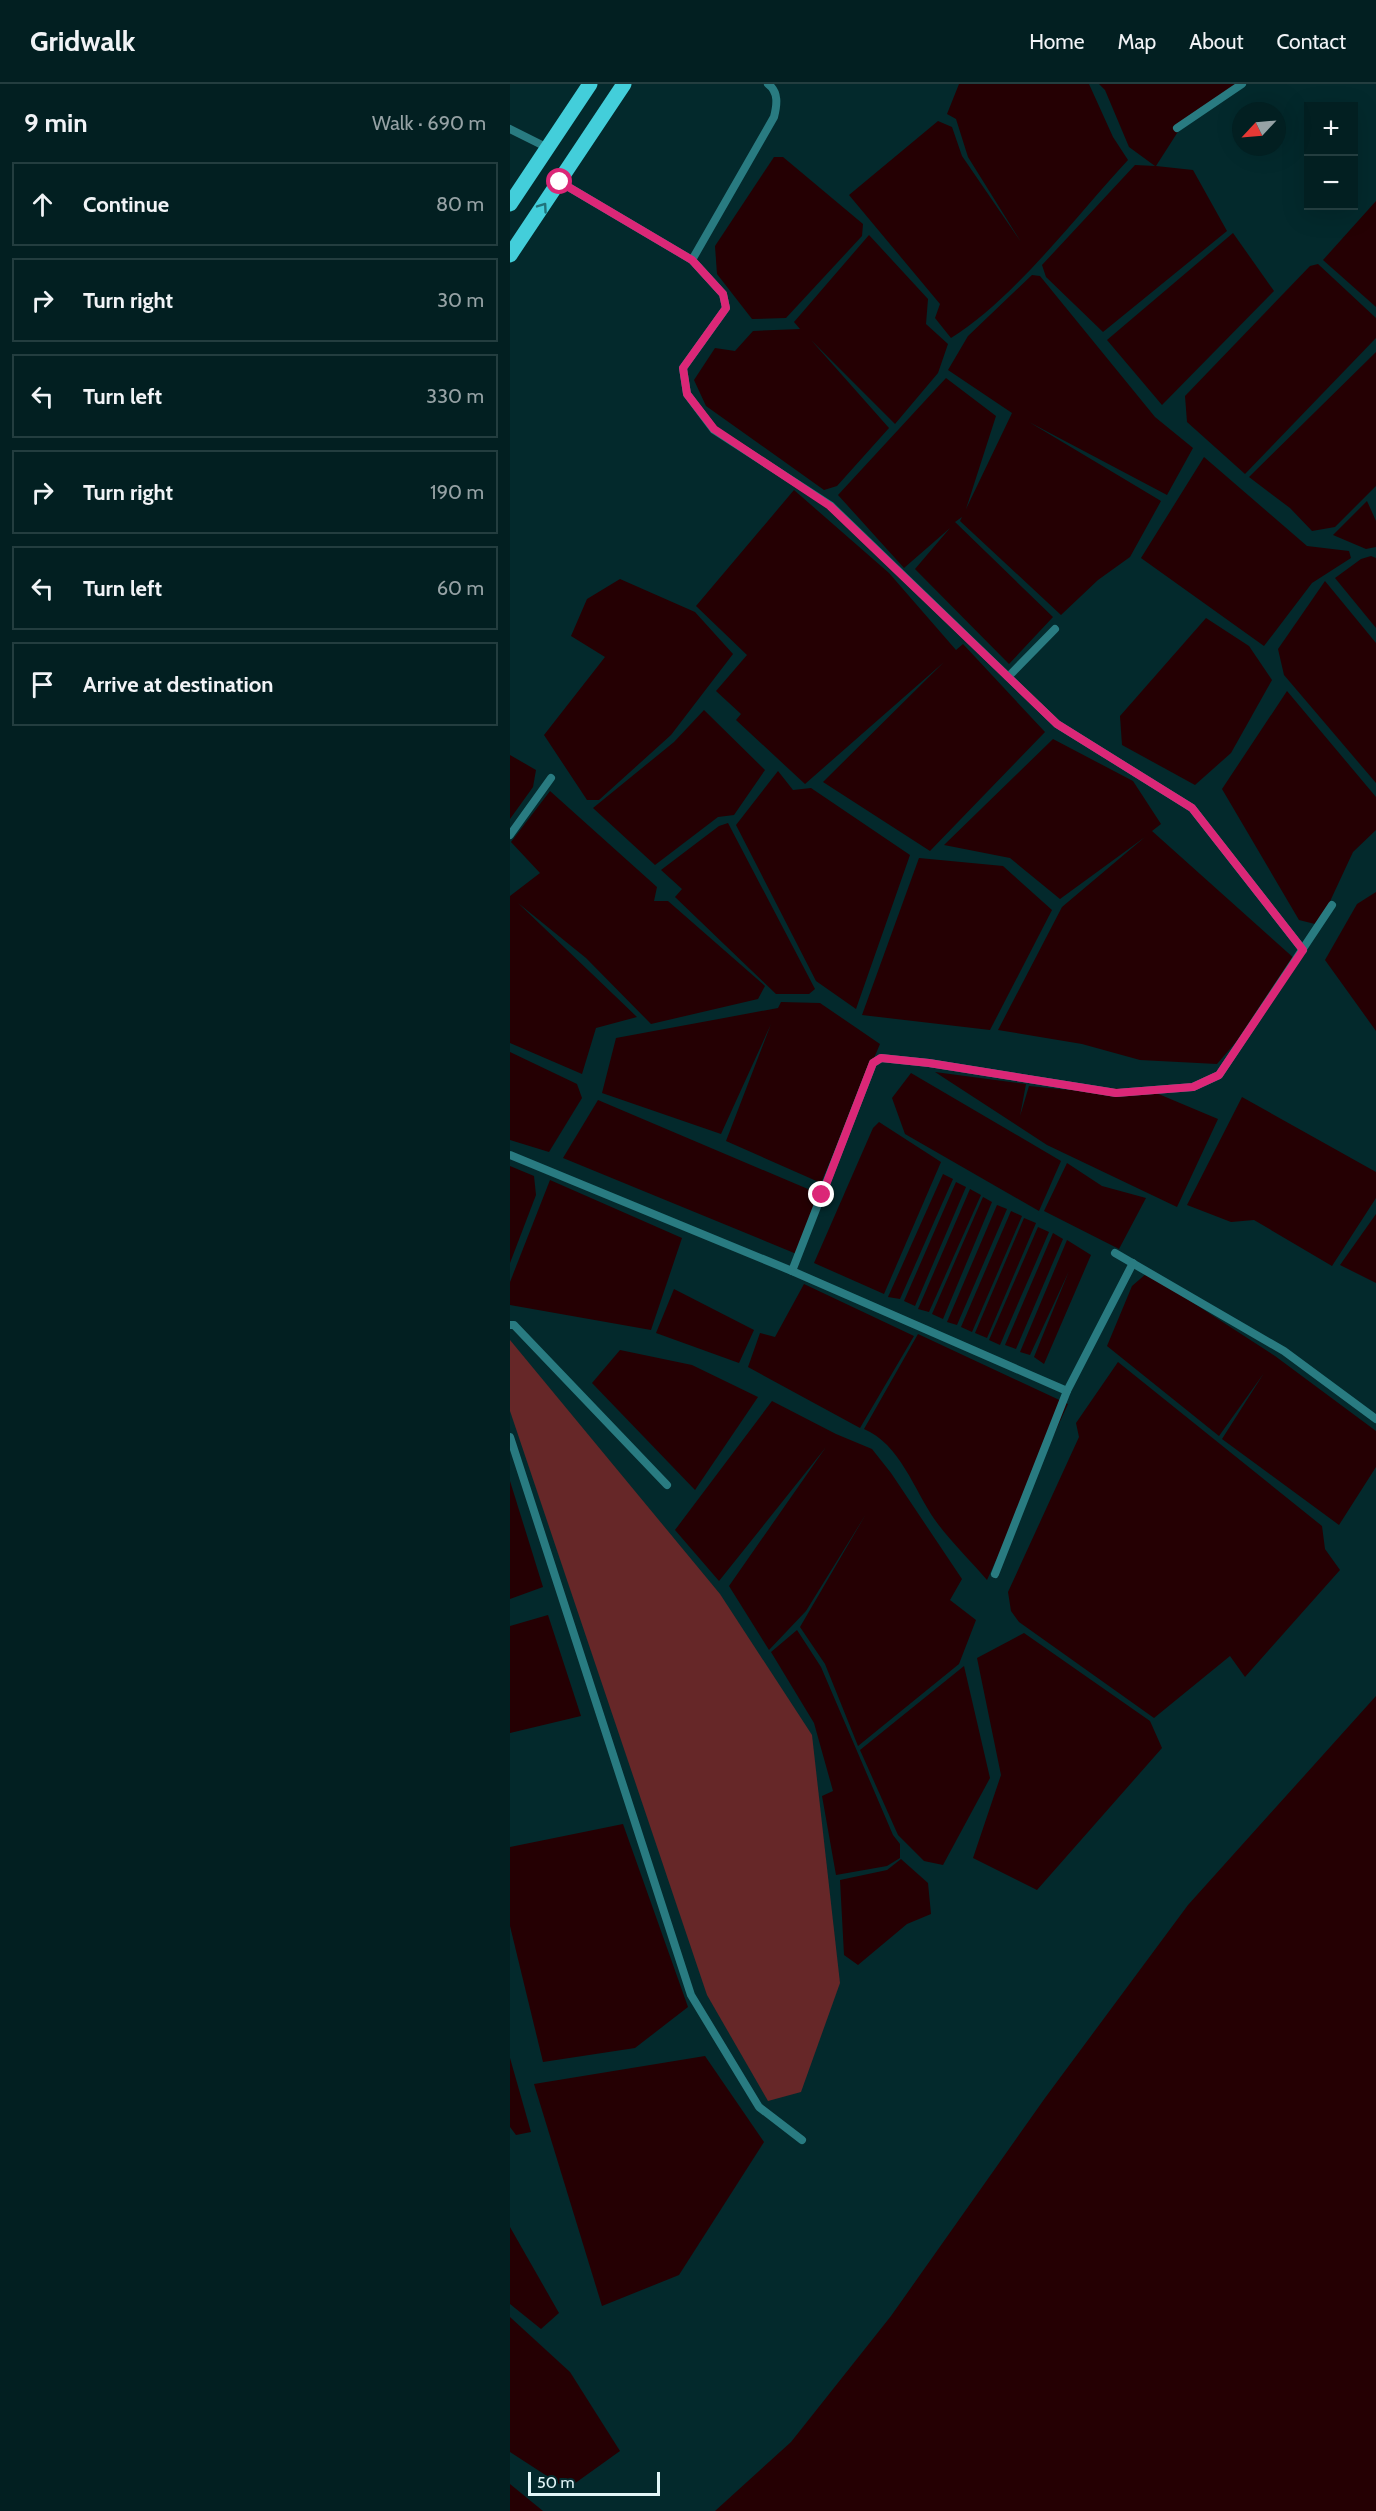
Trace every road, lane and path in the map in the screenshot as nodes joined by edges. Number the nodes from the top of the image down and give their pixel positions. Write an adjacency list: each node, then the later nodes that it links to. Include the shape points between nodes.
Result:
1 (590, 84): 7 (main road)
2 (624, 84): 8 (main road)
3 (768, 84): 11 (lane, via 777,101 774,117)
4 (1242, 84): 5 (lane)
5 (1177, 128)
6 (510, 129): 7 (lane)
7 (548, 148): 9 (main road)
8 (560, 182): 10 (main road, one-way to 8); 11 (lane)
9 (510, 204)
10 (510, 255)
11 (692, 260): 13 (lane, via 723,294 726,308 683,368 687,394 714,429 830,506)
12 (1055, 629): 13 (lane)
13 (1008, 677): 17 (lane, via 1057,724 1192,808)
14 (551, 778): 15 (lane)
15 (510, 835)
16 (1332, 905): 17 (lane)
17 (1303, 950): 21 (lane, via 1219,1075 1193,1087 1116,1093 929,1063 881,1058 873,1063)
18 (510, 1155): 21 (lane)
19 (1115, 1253): 20 (lane)
20 (1133, 1263): 23 (lane); 24 (lane, via 1284,1351)
21 (792, 1271): 23 (lane)
22 (510, 1324): 26 (lane)
23 (1067, 1391): 27 (lane)
24 (1376, 1419)
25 (510, 1437): 28 (lane, via 691,1995 759,2107)
26 (667, 1485)
27 (995, 1574)
28 (801, 2140)

